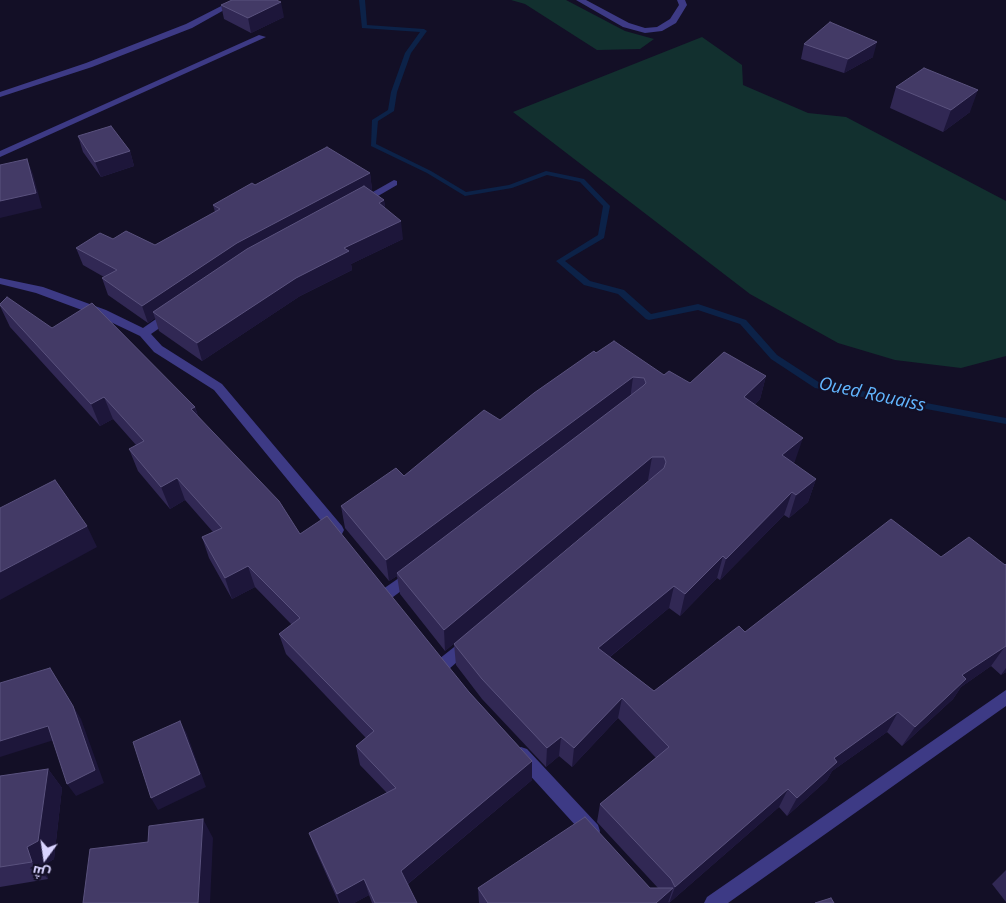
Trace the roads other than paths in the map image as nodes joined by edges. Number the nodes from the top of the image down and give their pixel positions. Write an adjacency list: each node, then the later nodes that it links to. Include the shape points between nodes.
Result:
1 (238, 0): 6 (lane, via 189,26)
2 (580, 0): 4 (street, via 626,25 645,31 673,22)
3 (672, 0): 4 (street)
4 (682, 3)
5 (262, 37): 7 (street)
6 (0, 94)
7 (0, 154)
8 (394, 183): 9 (street)
9 (351, 207)
10 (0, 281): 12 (street, via 40,290 93,309)
11 (183, 306): 12 (street)
12 (144, 333): 13 (street, via 158,349 218,388)
13 (346, 542)
14 (419, 569): 15 (street, via 385,589)
15 (399, 607)
16 (482, 632): 18 (street)
17 (433, 650): 18 (street)
18 (444, 664): 19 (street)
19 (454, 678)
20 (1006, 697): 23 (street)
21 (510, 742): 22 (street)
22 (604, 844)
23 (713, 903)

